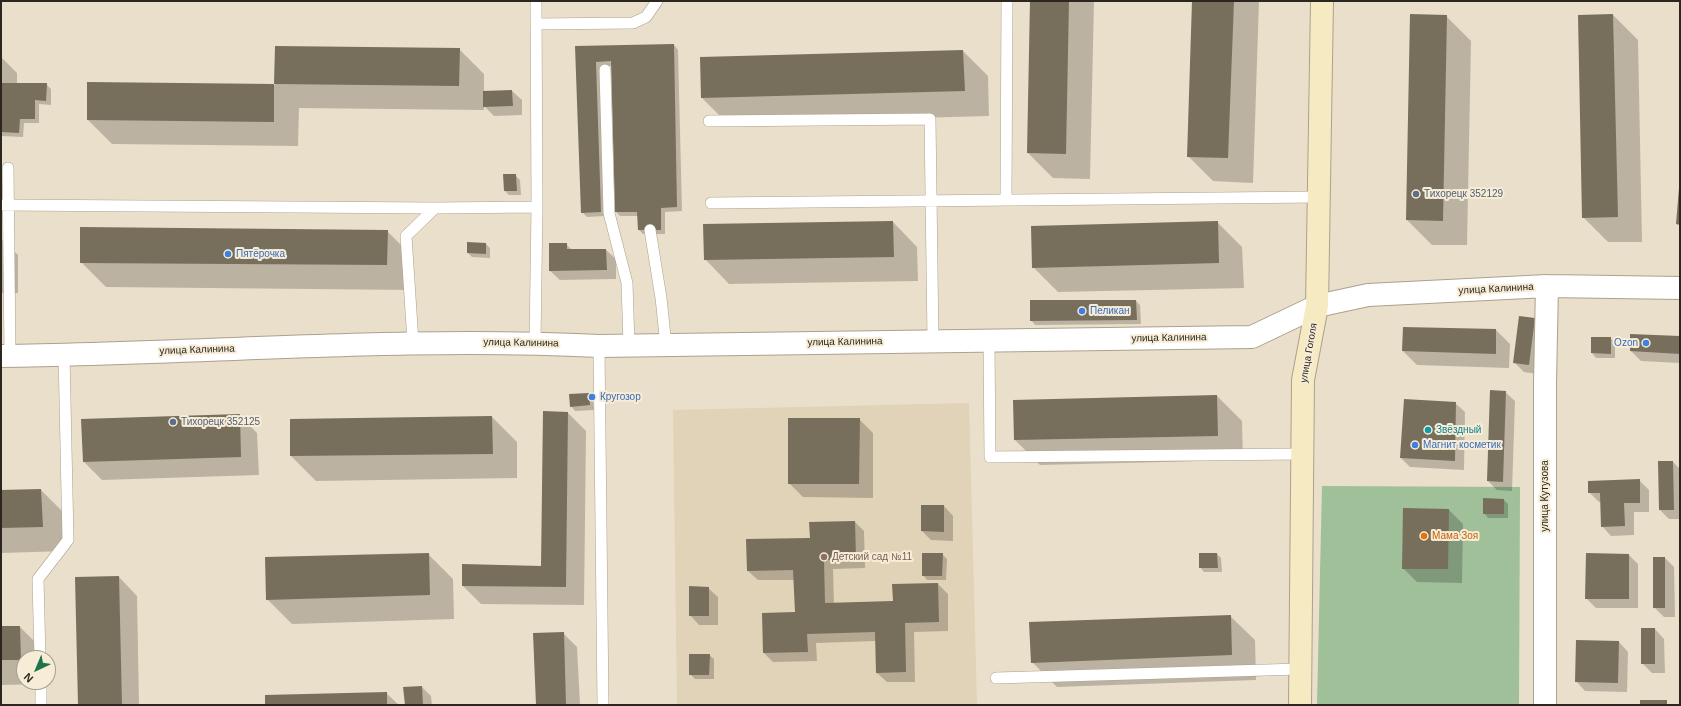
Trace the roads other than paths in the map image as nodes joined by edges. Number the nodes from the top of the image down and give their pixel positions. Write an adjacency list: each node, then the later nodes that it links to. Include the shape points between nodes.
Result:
1 (536, 1): 5 (lane)
2 (657, 1): 5 (lane, via 646,17 633,23)
3 (1007, 1): 10 (lane)
4 (1322, 1): 9 (main road, улица Гоголя)
5 (536, 24): 14 (lane)
6 (605, 70): 24 (lane, via 609,213 627,283)
7 (709, 121): 11 (lane, via 930,119)
8 (8, 168): 13 (lane)
9 (1319, 197): 10 (lane); 19 (main road, улица Гоголя)
10 (1006, 200): 11 (lane)
11 (931, 201): 12 (lane); 20 (lane)
12 (711, 203)
13 (5, 205): 15 (lane); 28 (lane)
14 (537, 207): 15 (lane); 23 (lane)
15 (435, 208): 22 (lane, via 406,236)
16 (650, 230): 25 (lane)
17 (1547, 286): 18 (street, улица Калинина); 19 (street, улица Калинина, via 1368,295); 37 (street, улица Кутузова)
18 (1680, 288)
19 (1317, 306): 21 (street, улица Калинина, via 1252,337); 29 (main road, улица Гоголя, via 1303,380)
20 (933, 341): 21 (street, улица Калинина); 25 (street, улица Калинина)
21 (989, 341): 29 (lane, via 990,457)
22 (413, 342): 23 (street, улица Калинина); 27 (street, улица Калинина)
23 (535, 343): 26 (street, улица Калинина)
24 (629, 345): 25 (street, улица Калинина); 26 (street, улица Калинина)
25 (666, 345)
26 (599, 346): 35 (lane)
27 (64, 354): 28 (street, улица Калинина); 30 (lane, via 68,540 38,579)
28 (6, 356)
29 (1302, 454): 31 (main road, улица Гоголя)
30 (40, 650)
31 (1300, 669): 32 (lane); 36 (main road, улица Гоголя)
32 (996, 678)
33 (41, 690): 34 (lane)
34 (41, 705)
35 (604, 705)
36 (1300, 705)
37 (1545, 705)

